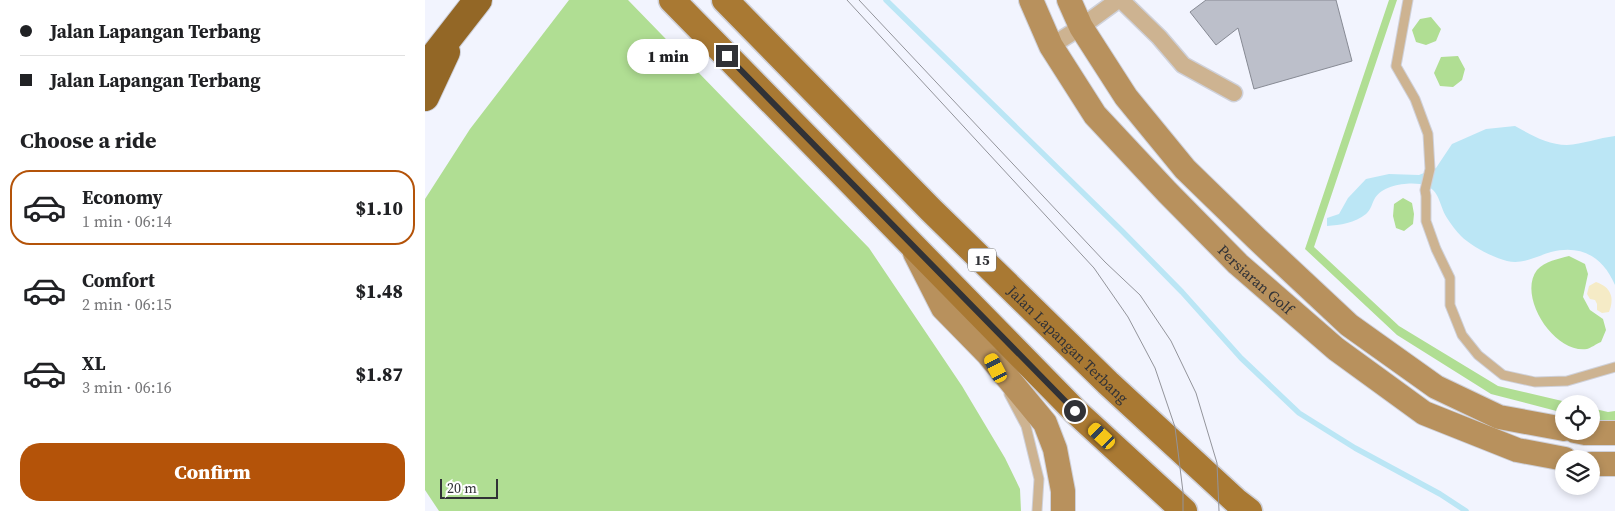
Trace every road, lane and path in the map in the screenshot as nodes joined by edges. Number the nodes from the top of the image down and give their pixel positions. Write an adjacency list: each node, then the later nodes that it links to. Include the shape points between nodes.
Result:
1 (478, 0): 8 (highway)
2 (672, 0): 14 (main road, 15)
3 (725, 0): 26 (main road, Jalan Lapangan Terbang / 15, via 945,224 1109,383)
4 (1031, 0): 10 (street, Persiaran Golf)
5 (1069, 0): 9 (street, Persiaran Golf)
6 (1119, 0): 9 (street); 12 (street, via 1159,37 1183,65)
7 (1408, 0): 16 (lane, via 1396,66 1415,98 1428,134 1430,169 1425,190 1426,221 1435,249 1450,278 1450,305 1462,336 1478,355 1503,375 1535,382 1567,381)
8 (459, 26): 11 (highway); 13 (highway)
9 (1081, 27): 10 (street); 17 (street, Persiaran Golf, via 1126,97 1185,169 1349,324 1436,387 1499,417)
10 (1051, 46): 20 (street, Persiaran Golf, via 1095,115 1160,185 1238,264 1336,349 1424,412 1517,450)
11 (425, 68)
12 (1234, 93)
13 (425, 97)
14 (912, 246): 15 (street, via 943,308); 25 (main road, 15, via 1075,411)
15 (988, 354): 23 (lane, via 1026,426 1039,479); 24 (street, via 1045,423 1055,449 1063,491)
16 (1615, 367)
17 (1555, 427)
18 (1600, 433): 19 (street)
19 (1615, 433)
20 (1555, 457)
21 (1600, 464): 22 (street)
22 (1615, 464)
23 (1037, 511)
24 (1063, 511)
25 (1184, 511)
26 (1249, 511)

